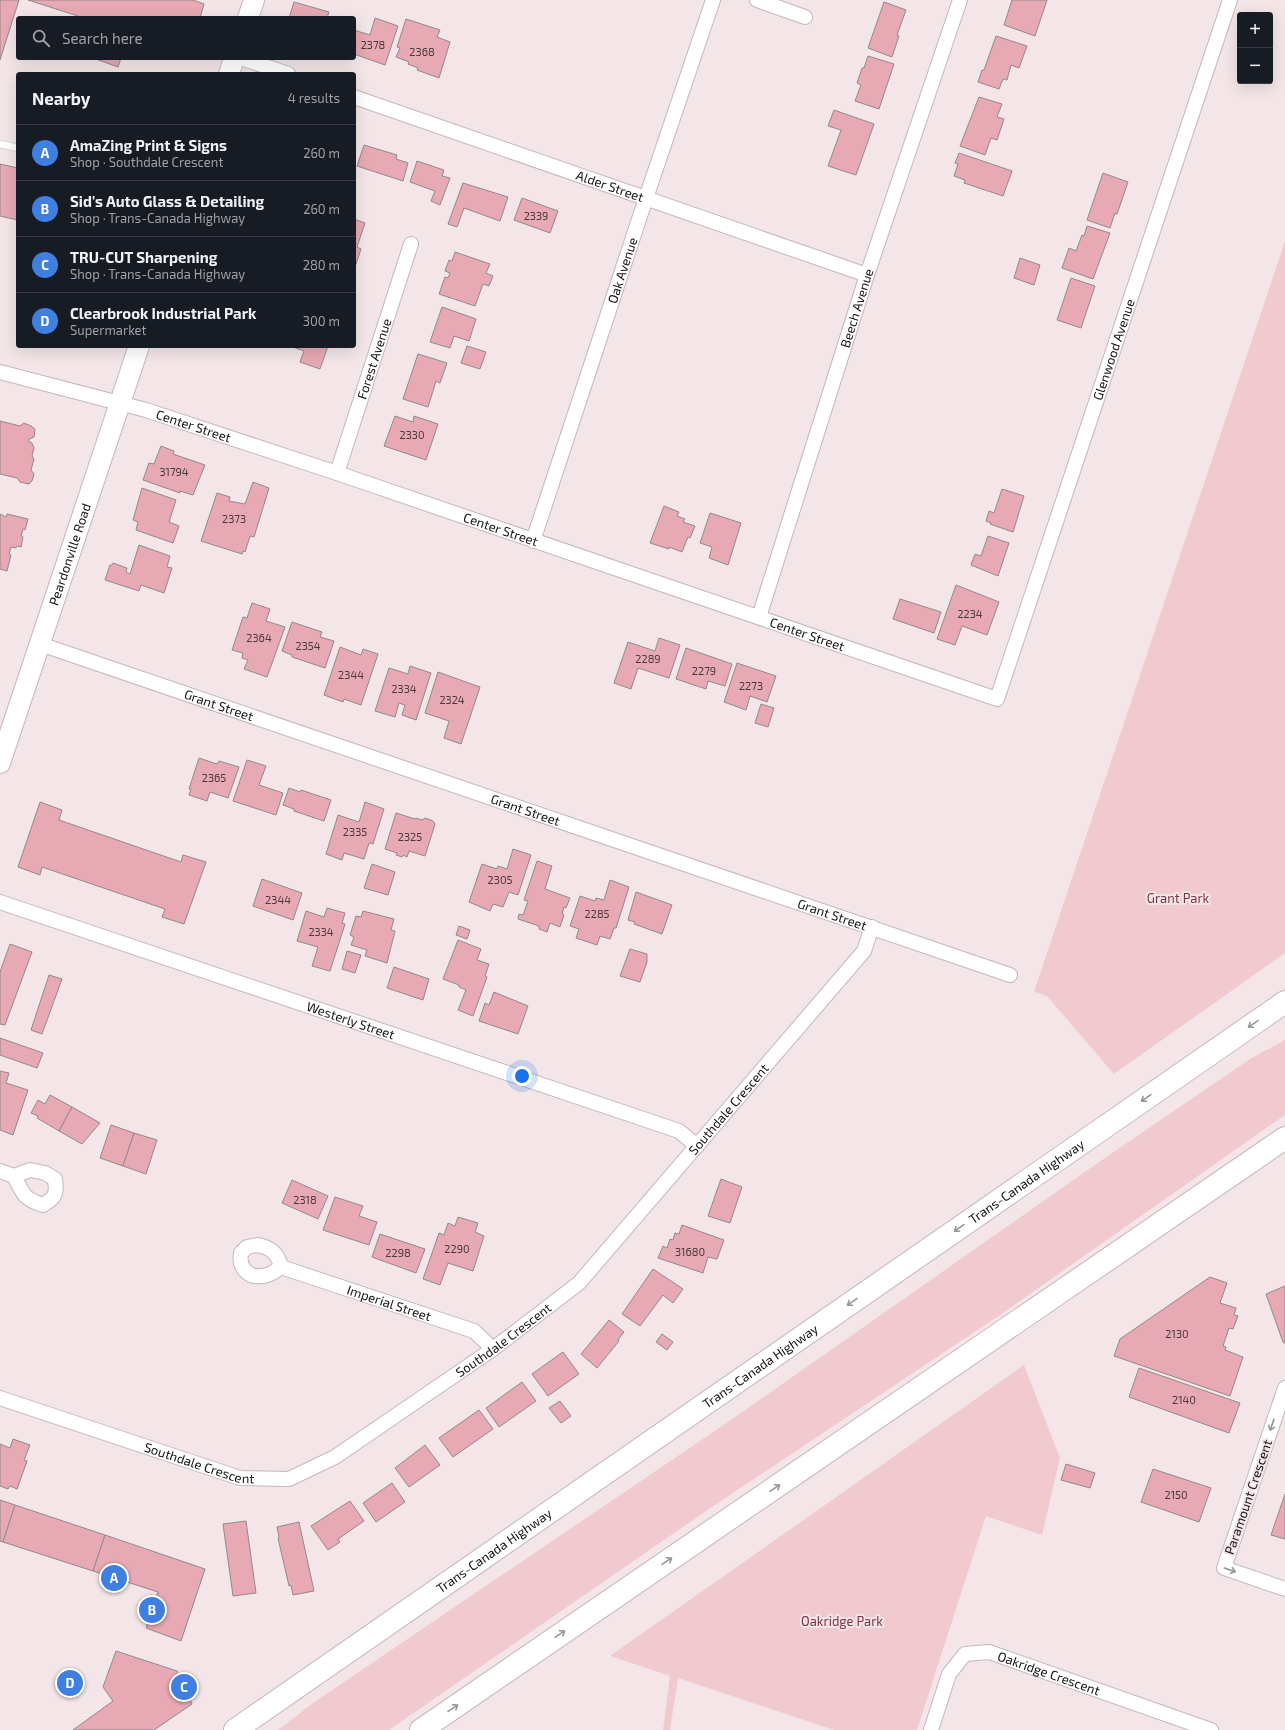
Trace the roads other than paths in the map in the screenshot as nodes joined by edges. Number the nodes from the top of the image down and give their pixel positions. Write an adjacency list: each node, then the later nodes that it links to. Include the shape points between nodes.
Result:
1 (254, 0): 6 (main road)
2 (713, 0): 15 (street, Oak Avenue)
3 (757, 0): 7 (street)
4 (960, 0): 17 (street, Beech Avenue)
5 (1230, 0): 25 (street, Glenwood Avenue)
6 (249, 16)
7 (806, 17)
8 (233, 60): 10 (main road)
9 (247, 60): 11 (street)
10 (230, 72)
11 (282, 72)
12 (356, 98): 15 (street, Alder Street)
13 (0, 144): 14 (lane)
14 (16, 148)
15 (646, 198): 17 (street, Alder Street); 22 (street, Oak Avenue)
16 (411, 244): 21 (street, Forest Avenue)
17 (867, 275): 23 (street, Beech Avenue)
18 (138, 348): 20 (main road, Peardonville Road)
19 (0, 372): 20 (street, Center Street)
20 (120, 402): 21 (street, Center Street); 24 (main road, Peardonville Road)
21 (337, 473): 22 (street, Center Street)
22 (534, 541): 23 (street, Center Street)
23 (759, 618): 25 (street, Center Street)
24 (40, 644): 26 (main road, Peardonville Road, via 10,724); 28 (street, Grant Street)
25 (997, 699)
26 (0, 763)
27 (0, 902): 32 (street, Westerly Street, via 679,1131)
28 (872, 927): 29 (street, Grant Street); 32 (street, Southdale Crescent, via 864,951)
29 (1010, 975)
30 (1285, 1002): 41 (highway, Trans-Canada Highway, one-way to 41)
31 (1285, 1138): 42 (highway, one-way to 31)
32 (697, 1146): 36 (street, Southdale Crescent, via 579,1283)
33 (0, 1171): 34 (street)
34 (14, 1176)
35 (281, 1267): 36 (street, Imperial Street, via 474,1331)
36 (493, 1349): 38 (street, Southdale Crescent, via 335,1458 289,1478 240,1478)
37 (1285, 1388): 39 (street, Paramount Crescent, one-way to 39, via 1224,1568)
38 (0, 1398)
39 (1285, 1589)
40 (1205, 1729): 43 (street, Oakridge Crescent, via 989,1652 965,1654 949,1674)
41 (235, 1730)
42 (421, 1730)
43 (931, 1730)

